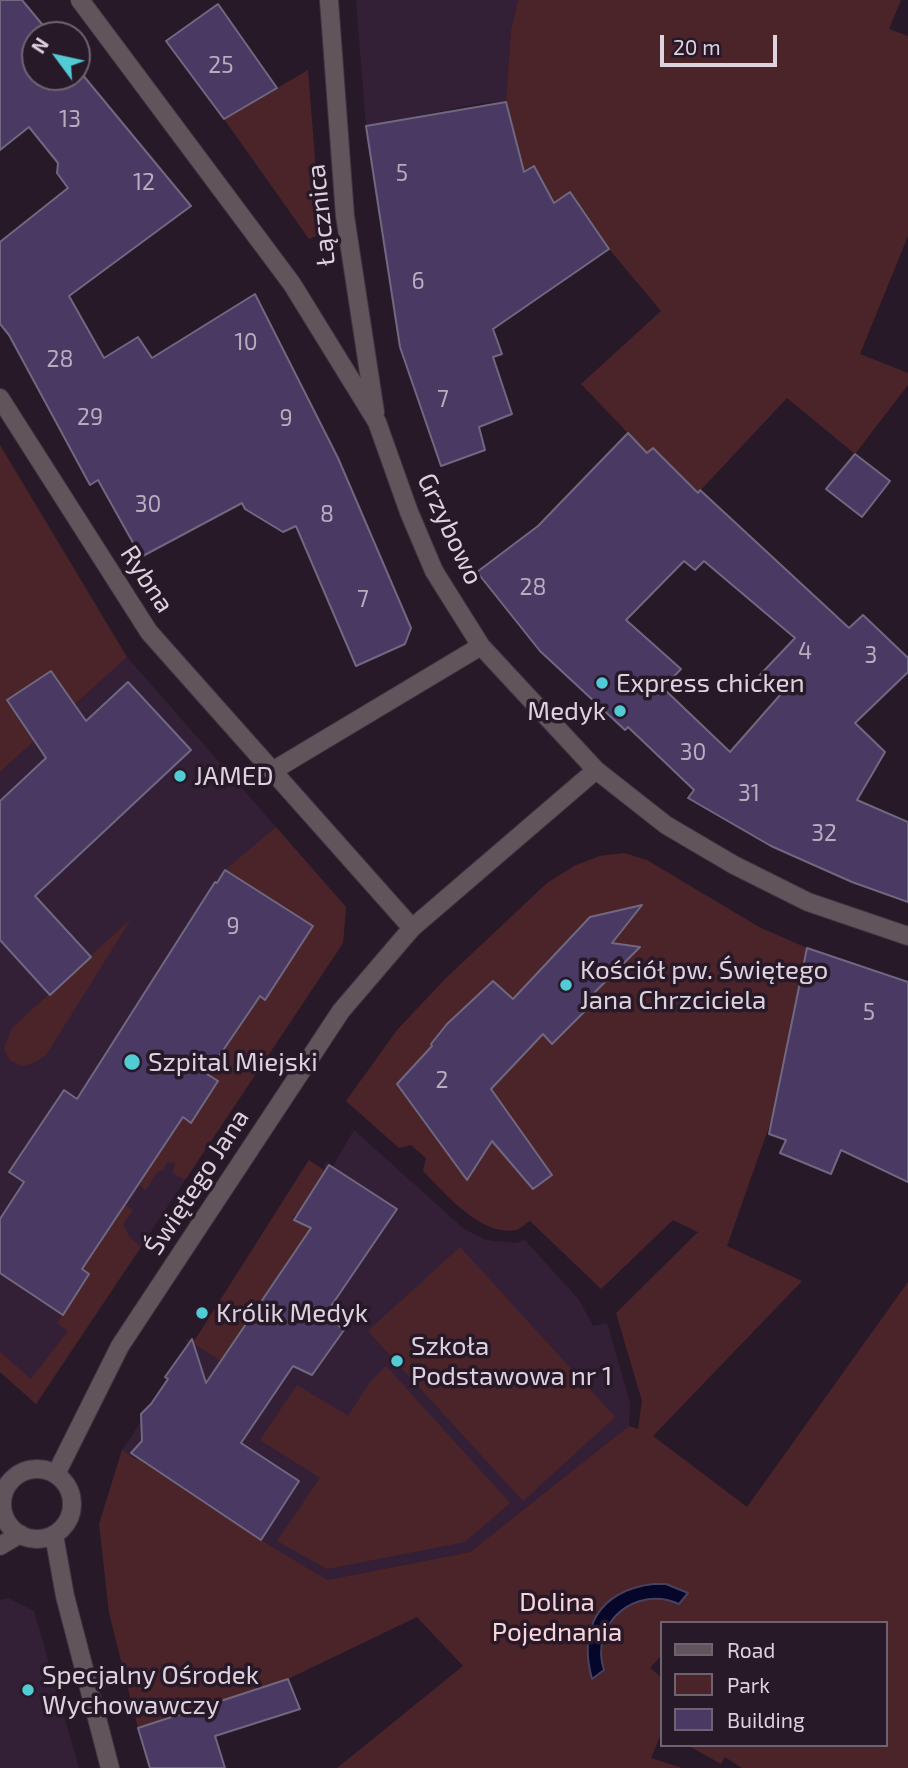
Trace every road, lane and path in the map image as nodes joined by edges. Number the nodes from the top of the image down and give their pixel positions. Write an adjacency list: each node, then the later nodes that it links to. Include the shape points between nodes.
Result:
1 (80, 0): 4 (street, Grzybowo, via 292,284)
2 (329, 0): 4 (street, Łącznica, via 345,216)
3 (0, 398): 6 (street, Rybna, via 149,632)
4 (377, 422): 5 (street, Grzybowo, via 435,570)
5 (481, 646): 6 (street); 7 (street, Grzybowo)
6 (274, 770): 8 (street, Rybna)
7 (596, 770): 8 (street, Świętego Jana); 9 (street, Grzybowo, via 666,825 734,865 808,902)
8 (412, 928): 10 (street, Świętego Jana, via 341,1012 127,1335)
9 (908, 936)
10 (56, 1474): 11 (street, via 47,1469 26,1470 8,1484 2,1506); 12 (street, via 69,1486 73,1507 70,1518)
11 (20, 1534): 12 (street, via 32,1539); 13 (street)
12 (54, 1535): 14 (street, via 65,1596)
13 (0, 1546)
14 (110, 1768)

